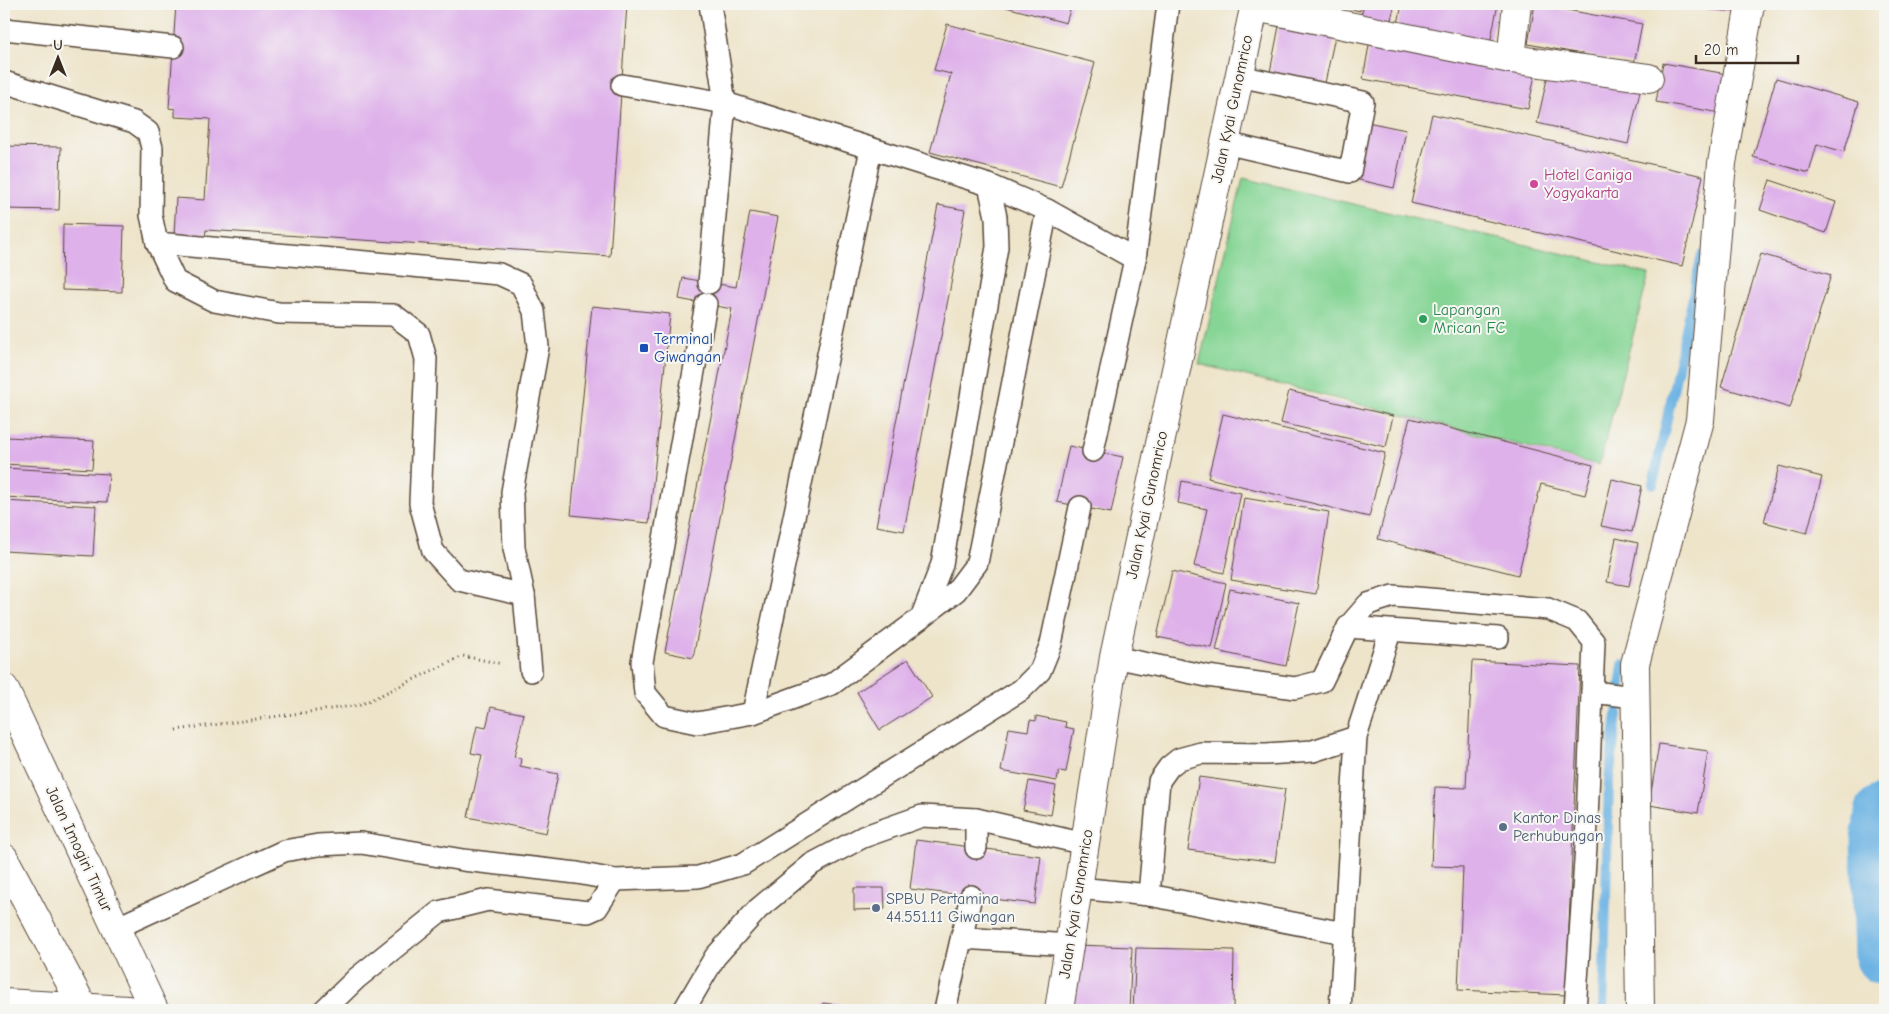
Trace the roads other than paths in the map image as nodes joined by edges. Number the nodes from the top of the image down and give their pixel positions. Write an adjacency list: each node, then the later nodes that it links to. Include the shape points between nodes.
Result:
1 (710, 4): 13 (lane)
2 (1168, 4): 19 (lane)
3 (1517, 4): 8 (main road)
4 (1750, 4): 33 (main road, via 1722,163 1700,420 1635,664)
5 (1255, 5): 8 (main road); 9 (main road, Jalan Kyai Gunomrico)
6 (4, 28): 7 (lane)
7 (174, 46)
8 (1511, 58): 10 (main road)
9 (1239, 76): 14 (main road, Jalan Kyai Gunomrico); 14 (lane, via 1363,102 1350,172)
10 (1649, 78)
11 (4, 82): 18 (lane, via 134,122 148,132 152,148 151,215)
12 (622, 85): 13 (lane)
13 (725, 104): 15 (lane); 20 (lane)
14 (1225, 143): 29 (main road, Jalan Kyai Gunomrico)
15 (871, 149): 16 (lane); 34 (lane)
16 (989, 185): 17 (lane); 25 (lane, via 996,217 997,247 942,564)
17 (1047, 210): 19 (lane); 25 (lane, via 977,562 956,591)
18 (157, 243): 24 (lane, via 175,281 214,301 279,313 394,315 419,334 426,360 420,503 433,551 459,580); 24 (lane, via 499,274 521,284 534,310 538,347 512,492 514,548)
19 (1134, 259): 22 (lane)
20 (709, 283)
21 (706, 304): 34 (lane, via 642,662 645,693 664,716 697,723)
22 (1093, 451)
23 (1080, 507): 40 (lane, via 1051,644 1040,671 1020,690 742,864 698,877)
24 (524, 595): 30 (lane)
25 (921, 618): 34 (lane, via 832,684)
26 (1348, 627): 27 (lane); 29 (lane, via 1322,681 1294,688 1207,676); 32 (lane, via 1368,604 1393,596 1548,609 1577,621 1594,642)
27 (1390, 632): 28 (lane); 35 (lane)
28 (1498, 638)
29 (1114, 657): 37 (main road, Jalan Kyai Gunomrico)
30 (531, 671)
31 (4, 688): 44 (main road, Jalan Imogiri Timur)
32 (1598, 693): 33 (lane); 57 (lane)
33 (1630, 697): 58 (main road)
34 (753, 713)
35 (1356, 737): 42 (lane, via 1313,751 1201,753 1179,759 1159,781); 45 (lane)
36 (976, 819): 37 (lane); 38 (lane); 53 (lane, via 922,816 863,837 812,864 758,909 715,957)
37 (1085, 844): 41 (main road, Jalan Kyai Gunomrico)
38 (976, 848)
39 (4, 858): 49 (main road)
40 (615, 880): 44 (lane, via 361,843 318,845 284,851); 52 (lane, via 597,908 588,912 488,900 439,912 377,961)
41 (1078, 888): 42 (lane); 47 (main road, Jalan Kyai Gunomrico)
42 (1149, 895): 45 (lane)
43 (971, 896): 46 (lane)
44 (116, 928): 51 (main road, Jalan Imogiri Timur)
45 (1344, 934): 56 (lane)
46 (962, 938): 47 (lane); 54 (lane)
47 (1069, 945): 55 (main road, Jalan Kyai Gunomrico)
48 (4, 1003): 49 (main road)
49 (83, 1008): 50 (main road)
50 (128, 1010)
51 (154, 1010)
52 (324, 1010)
53 (684, 1010)
54 (945, 1010)
55 (1059, 1010)
56 (1340, 1010)
57 (1575, 1010)
58 (1640, 1010)

